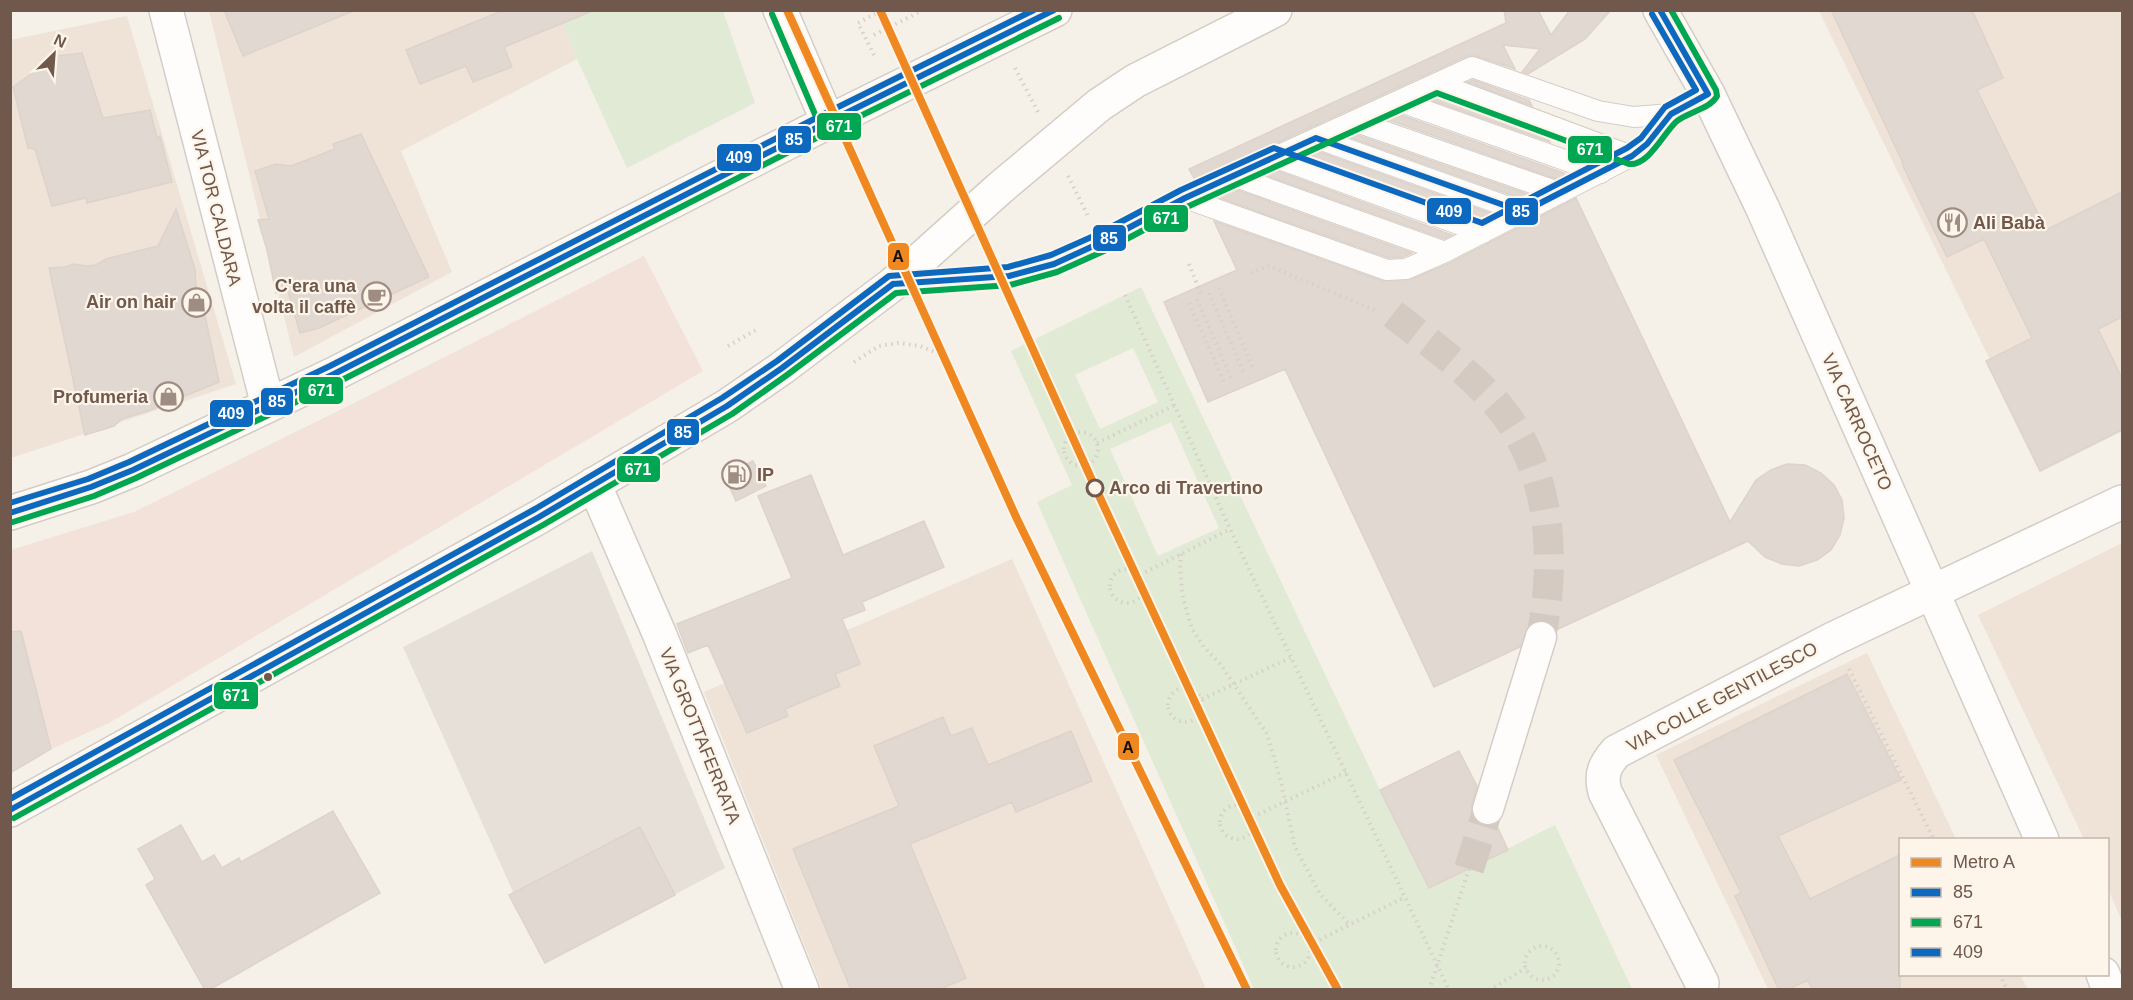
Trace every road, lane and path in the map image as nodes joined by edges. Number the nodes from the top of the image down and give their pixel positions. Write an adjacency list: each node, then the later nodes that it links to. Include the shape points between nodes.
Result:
1 (166, 10): 48 (street, VIA TOR CALDARA)
2 (780, 10): 17 (street)
3 (882, 10): 9 (path, via 858,23)
4 (923, 10): 8 (path)
5 (1055, 10): 17 (street)
6 (1275, 10): 32 (street, via 1144,76 1107,99)
7 (1660, 10): 12 (street, VIA CARROCETO)
8 (874, 35)
9 (874, 55)
10 (1012, 62): 14 (path)
11 (1437, 83): 13 (lane); 15 (lane, via 1472,67 1598,111 1634,117); 19 (lane)
12 (1707, 94): 15 (lane); 57 (street, VIA CARROCETO, via 1763,209)
13 (1398, 101): 16 (lane); 21 (lane)
14 (1040, 114)
15 (1671, 114): 19 (lane)
16 (1354, 121): 18 (lane); 24 (lane)
17 (828, 122): 48 (street, via 398,343)
18 (1316, 138): 20 (lane); 26 (lane)
19 (1632, 156): 21 (lane)
20 (1274, 157): 23 (lane); 28 (lane)
21 (1601, 173): 24 (lane)
22 (1068, 175): 27 (path)
23 (1233, 176): 25 (lane); 29 (lane)
24 (1561, 193): 26 (lane)
25 (1185, 198): 29 (lane, via 1387,270 1406,269); 32 (lane, via 1078,254 1034,270 986,279)
26 (1523, 212): 28 (lane)
27 (1089, 219)
28 (1483, 233): 29 (lane)
29 (1445, 252)
30 (1189, 264): 36 (path)
31 (1251, 273): 39 (path, via 1269,266)
32 (893, 284): 51 (street, via 755,388)
33 (1219, 288): 43 (path)
34 (1209, 293): 45 (path)
35 (1125, 296): 49 (path)
36 (1202, 297)
37 (1197, 299): 46 (path)
38 (1189, 303): 47 (path)
39 (1377, 311)
40 (756, 330): 41 (path)
41 (728, 346)
42 (849, 365): 44 (path, via 879,346 899,343 920,345 937,353)
43 (1253, 368)
44 (952, 371)
45 (1244, 373)
46 (1232, 378)
47 (1224, 382)
48 (268, 405): 53 (street, via 133,470)
49 (1174, 405): 50 (path); 54 (path)
50 (1097, 443): 50 (path, via 1095,459 1086,465 1071,462 1065,454 1066,442 1073,434 1085,432)
51 (594, 484): 66 (street); 79 (street, VIA GROTTAFERRATA, via 659,633)
52 (2122, 502): 57 (street, VIA COLLE GENTILESCO)
53 (10, 513)
54 (1230, 528): 55 (path); 60 (path)
55 (1181, 554): 56 (path); 61 (path, via 1183,598 1192,629)
56 (1140, 575): 56 (path, via 1144,586 1137,600 1127,603 1113,596 1111,579 1119,571 1131,570)
57 (1932, 592): 59 (street, VIA COLLE GENTILESCO); 69 (street, VIA CARROCETO)
58 (1541, 637): 65 (street)
59 (1833, 639): 68 (path); 78 (street, VIA COLLE GENTILESCO, via 1616,752 1603,772 1605,792)
60 (1292, 657): 61 (path); 63 (path)
61 (1234, 683): 62 (path); 64 (path, via 1267,734)
62 (1202, 699): 62 (path, via 1201,710 1190,721 1180,721 1169,710 1170,698 1177,690 1194,690)
63 (1346, 772): 64 (path); 71 (path)
64 (1286, 800): 67 (path); 72 (path, via 1295,847 1309,875 1320,894)
65 (1488, 809)
66 (10, 810)
67 (1253, 817): 67 (path, via 1253,827 1242,838 1231,838 1221,827 1221,816 1234,805 1245,808)
68 (1933, 838)
69 (2041, 838)
70 (1469, 869): 74 (path)
71 (1405, 896): 72 (path); 74 (path)
72 (1350, 925): 73 (path)
73 (1309, 945): 73 (path, via 1307,961 1298,966 1283,964 1277,955 1278,944 1286,935 1297,933)
74 (1437, 964): 80 (path); 81 (path)
75 (1526, 968): 75 (path, via 1526,957 1534,948 1551,949 1558,958 1556,974 1547,980 1532,977); 82 (path)
76 (2000, 976): 83 (path)
77 (2103, 976): 84 (street)
78 (1702, 983)
79 (802, 990)
80 (1429, 990)
81 (1449, 990)
82 (1489, 990)
83 (2007, 990)
84 (2109, 990)

